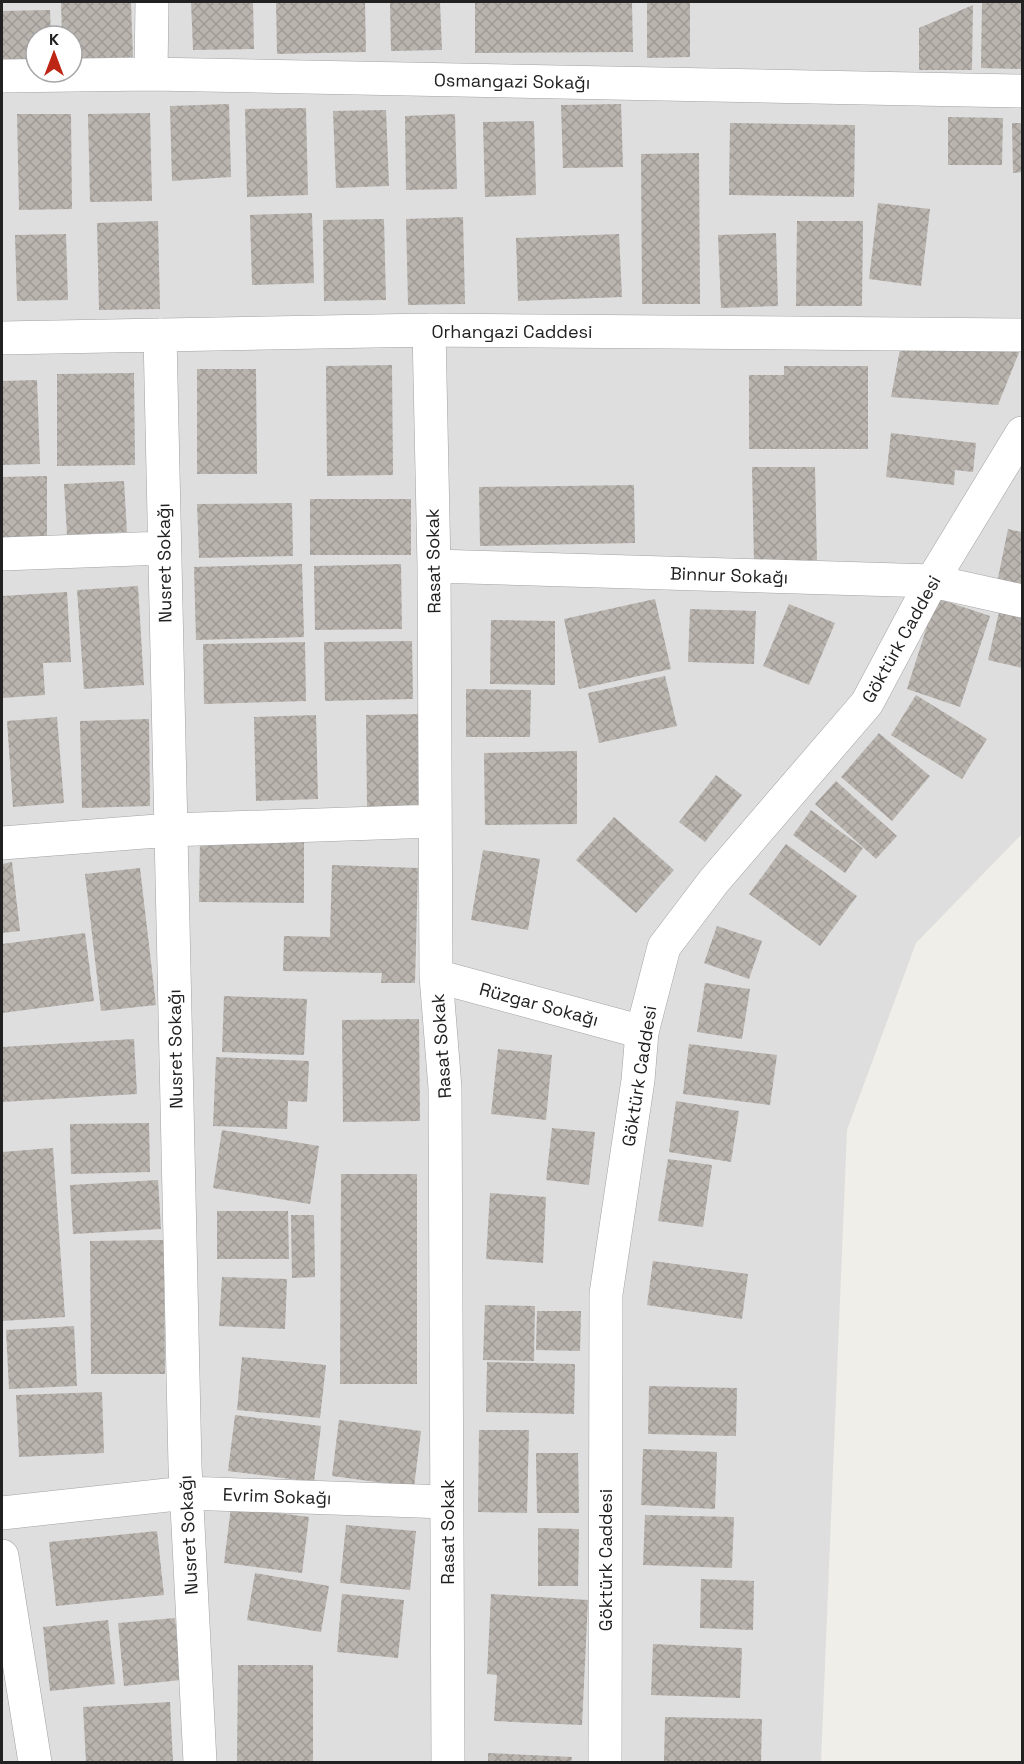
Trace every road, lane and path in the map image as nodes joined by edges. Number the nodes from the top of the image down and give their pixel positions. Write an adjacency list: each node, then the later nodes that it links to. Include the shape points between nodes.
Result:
1 (153, 2): 2 (street)
2 (151, 74): 3 (street, Osmangazi Sokağı); 4 (street, Osmangazi Sokağı)
3 (2, 76)
4 (1023, 91)
5 (429, 330): 6 (street, Orhangazi Caddesi); 7 (street, Orhangazi Caddesi); 12 (street, Rasat Sokak)
6 (159, 335): 8 (street, Orhangazi Caddesi); 10 (street, Nusret Sokağı)
7 (1023, 335)
8 (2, 338)
9 (1023, 433): 13 (street, Göktürk Caddesi)
10 (164, 548): 11 (street); 16 (street, Nusret Sokağı)
11 (2, 554)
12 (434, 566): 13 (street, Binnur Sokağı); 15 (street, Rasat Sokak)
13 (932, 581): 14 (street, Binnur Sokağı); 19 (street, Göktürk Caddesi, via 867,703 714,881 664,947)
14 (1023, 601)
15 (435, 821): 16 (street); 18 (street, Rasat Sokak)
16 (170, 830): 17 (street); 20 (street, Nusret Sokağı)
17 (2, 843)
18 (436, 976): 19 (street, Rüzgar Sokağı); 21 (street, Rasat Sokak, via 445,1088)
19 (642, 1032): 27 (street, Göktürk Caddesi, via 606,1294)
20 (186, 1493): 21 (street, Evrim Sokağı); 22 (street, Evrim Sokağı); 25 (street, Nusret Sokağı)
21 (446, 1502): 26 (street, Rasat Sokak)
22 (2, 1513)
23 (2, 1556): 24 (street)
24 (35, 1762)
25 (200, 1762)
26 (448, 1762)
27 (605, 1762)

